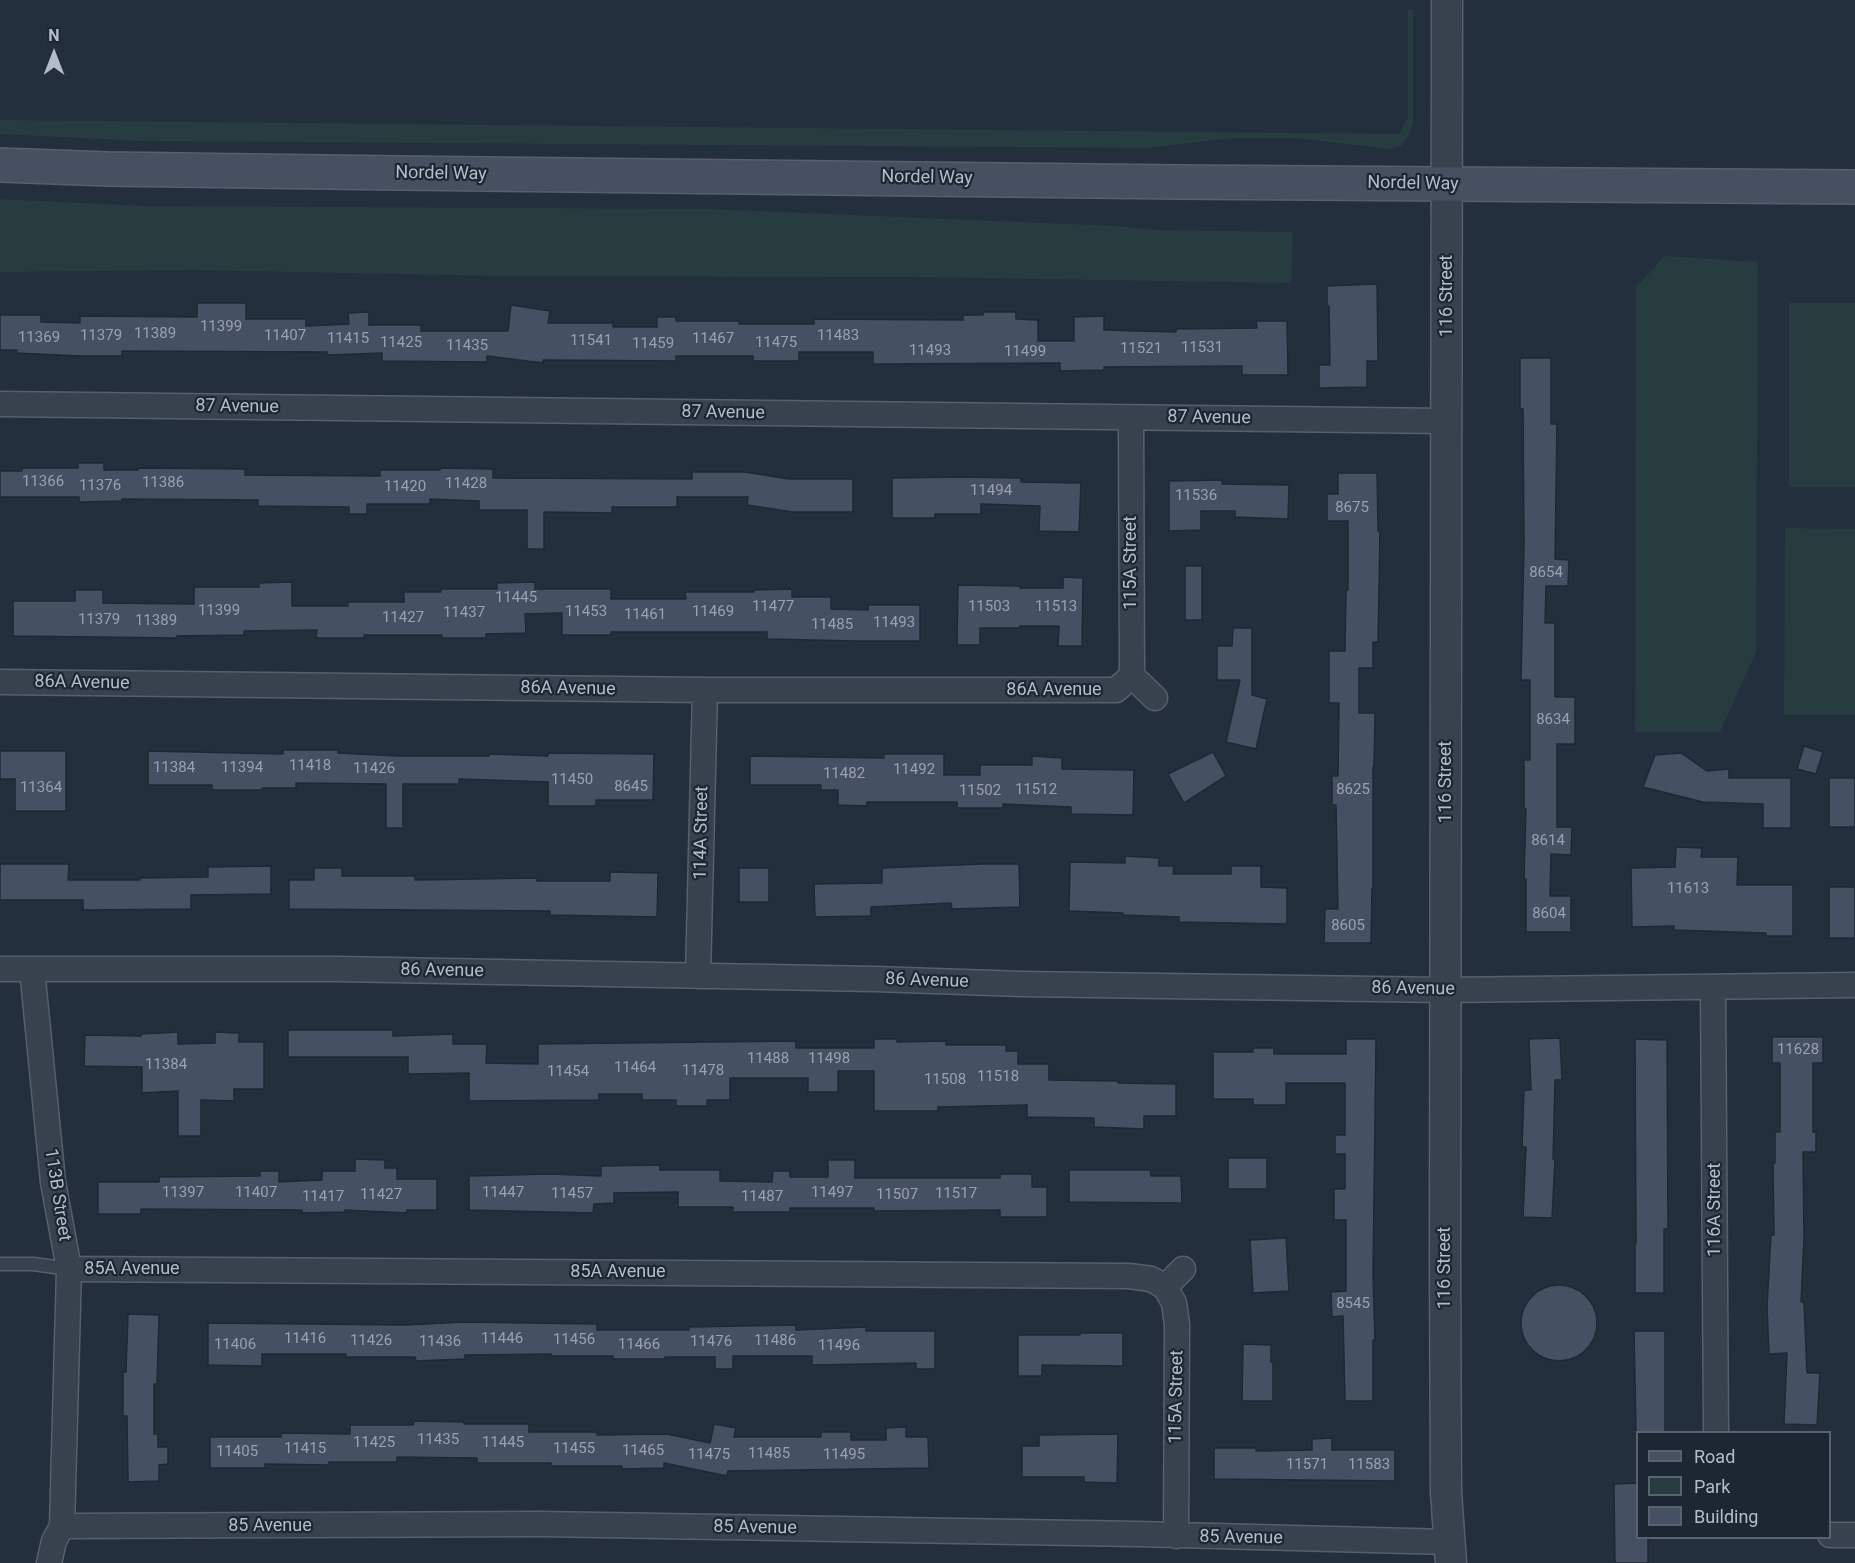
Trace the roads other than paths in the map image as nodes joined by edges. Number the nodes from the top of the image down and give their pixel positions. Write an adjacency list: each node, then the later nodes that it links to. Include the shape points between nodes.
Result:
1 (1447, 0): 3 (street, 116 Street)
2 (0, 165): 3 (main road, Nordel Way, via 282,172)
3 (1446, 184): 4 (main road, Nordel Way); 7 (street, 116 Street)
4 (1855, 187)
5 (0, 404): 6 (street, 87 Avenue)
6 (1131, 418): 7 (street, 87 Avenue); 8 (street, 115A Street)
7 (1446, 421): 17 (street, 116 Street)
8 (1131, 676): 10 (street, 86A Avenue, via 1116,690); 11 (street)
9 (0, 682): 10 (street, 86A Avenue)
10 (705, 690): 14 (street, 114A Street)
11 (1155, 698)
12 (0, 969): 13 (street, 86 Avenue)
13 (32, 969): 14 (street, 86 Avenue, via 338,969); 19 (street, 113B Street, via 53,1182)
14 (698, 976): 17 (street, 86 Avenue)
15 (1855, 985): 16 (street, 86 Avenue)
16 (1713, 987): 17 (street, 86 Avenue); 22 (street, 116A Street)
17 (1445, 990): 27 (street, 116 Street, via 1446,1492)
18 (0, 1264): 19 (lane)
19 (69, 1269): 21 (street, 85A Avenue, via 1129,1275 1151,1279); 23 (street, 113B Street)
20 (1183, 1269): 21 (street)
21 (1165, 1287): 26 (street, 115A Street, via 1174,1303 1177,1324)
22 (1716, 1431)
23 (62, 1526): 26 (street, 85 Avenue, via 541,1524); 28 (street, 113B Street)
24 (1831, 1535): 25 (street)
25 (1855, 1535)
26 (1176, 1536): 27 (street, 85 Avenue)
27 (1450, 1553)
28 (48, 1563)

